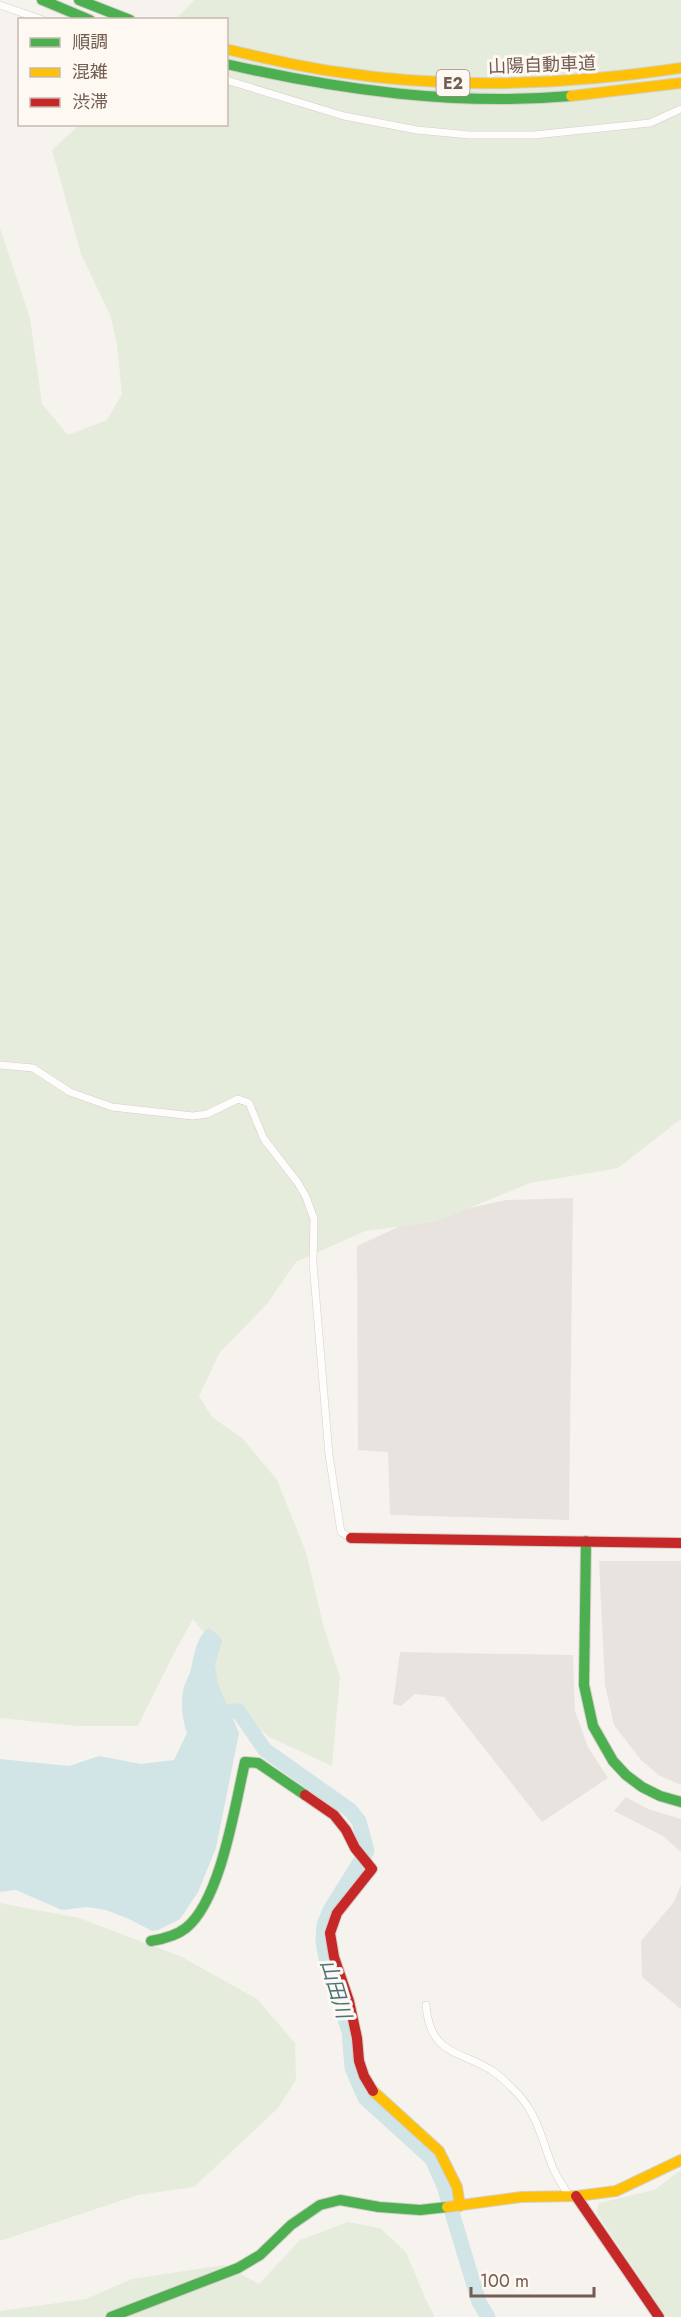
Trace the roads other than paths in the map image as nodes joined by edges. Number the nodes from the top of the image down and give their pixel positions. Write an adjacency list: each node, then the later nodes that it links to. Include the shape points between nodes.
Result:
1 (42, 0): 5 (main road)
2 (79, 0): 6 (main road)
3 (0, 5): 4 (street)
4 (37, 18)
5 (85, 18)
6 (125, 18)
7 (228, 49): 9 (main road, 山陽自動車道 / E2, via 350,74 468,84 604,80)
8 (228, 64): 11 (main road, 山陽自動車道 / E2, via 349,88 468,98 561,98)
9 (681, 68)
10 (228, 81): 12 (street, via 344,116 470,135 534,135 650,123)
11 (681, 83)
12 (681, 109)
13 (0, 1065): 14 (street, via 33,1068 70,1092 112,1107 193,1116 238,1100 249,1103 264,1139 298,1183 314,1219 313,1263 329,1455 341,1532)
14 (351, 1538): 15 (main road)
15 (585, 1541): 16 (main road); 17 (main road, via 584,1685 592,1725 610,1759 629,1779 650,1792)
16 (681, 1543)
17 (681, 1802)
18 (151, 1941): 22 (main road, via 167,1938 189,1925 206,1899 221,1860 245,1762 258,1763 334,1815 372,1869 337,1913 330,1933 364,2076 376,2095 439,2151 457,2187)
19 (426, 2005): 21 (street, via 433,2031 448,2051 493,2071 514,2089 536,2118 554,2171)
20 (681, 2160): 21 (main road, via 616,2191)
21 (572, 2196): 22 (main road, via 521,2197); 24 (main road)
22 (460, 2206): 23 (main road, via 420,2210 340,2200 320,2205 291,2225 260,2255 238,2268)
23 (111, 2317)
24 (659, 2317)

